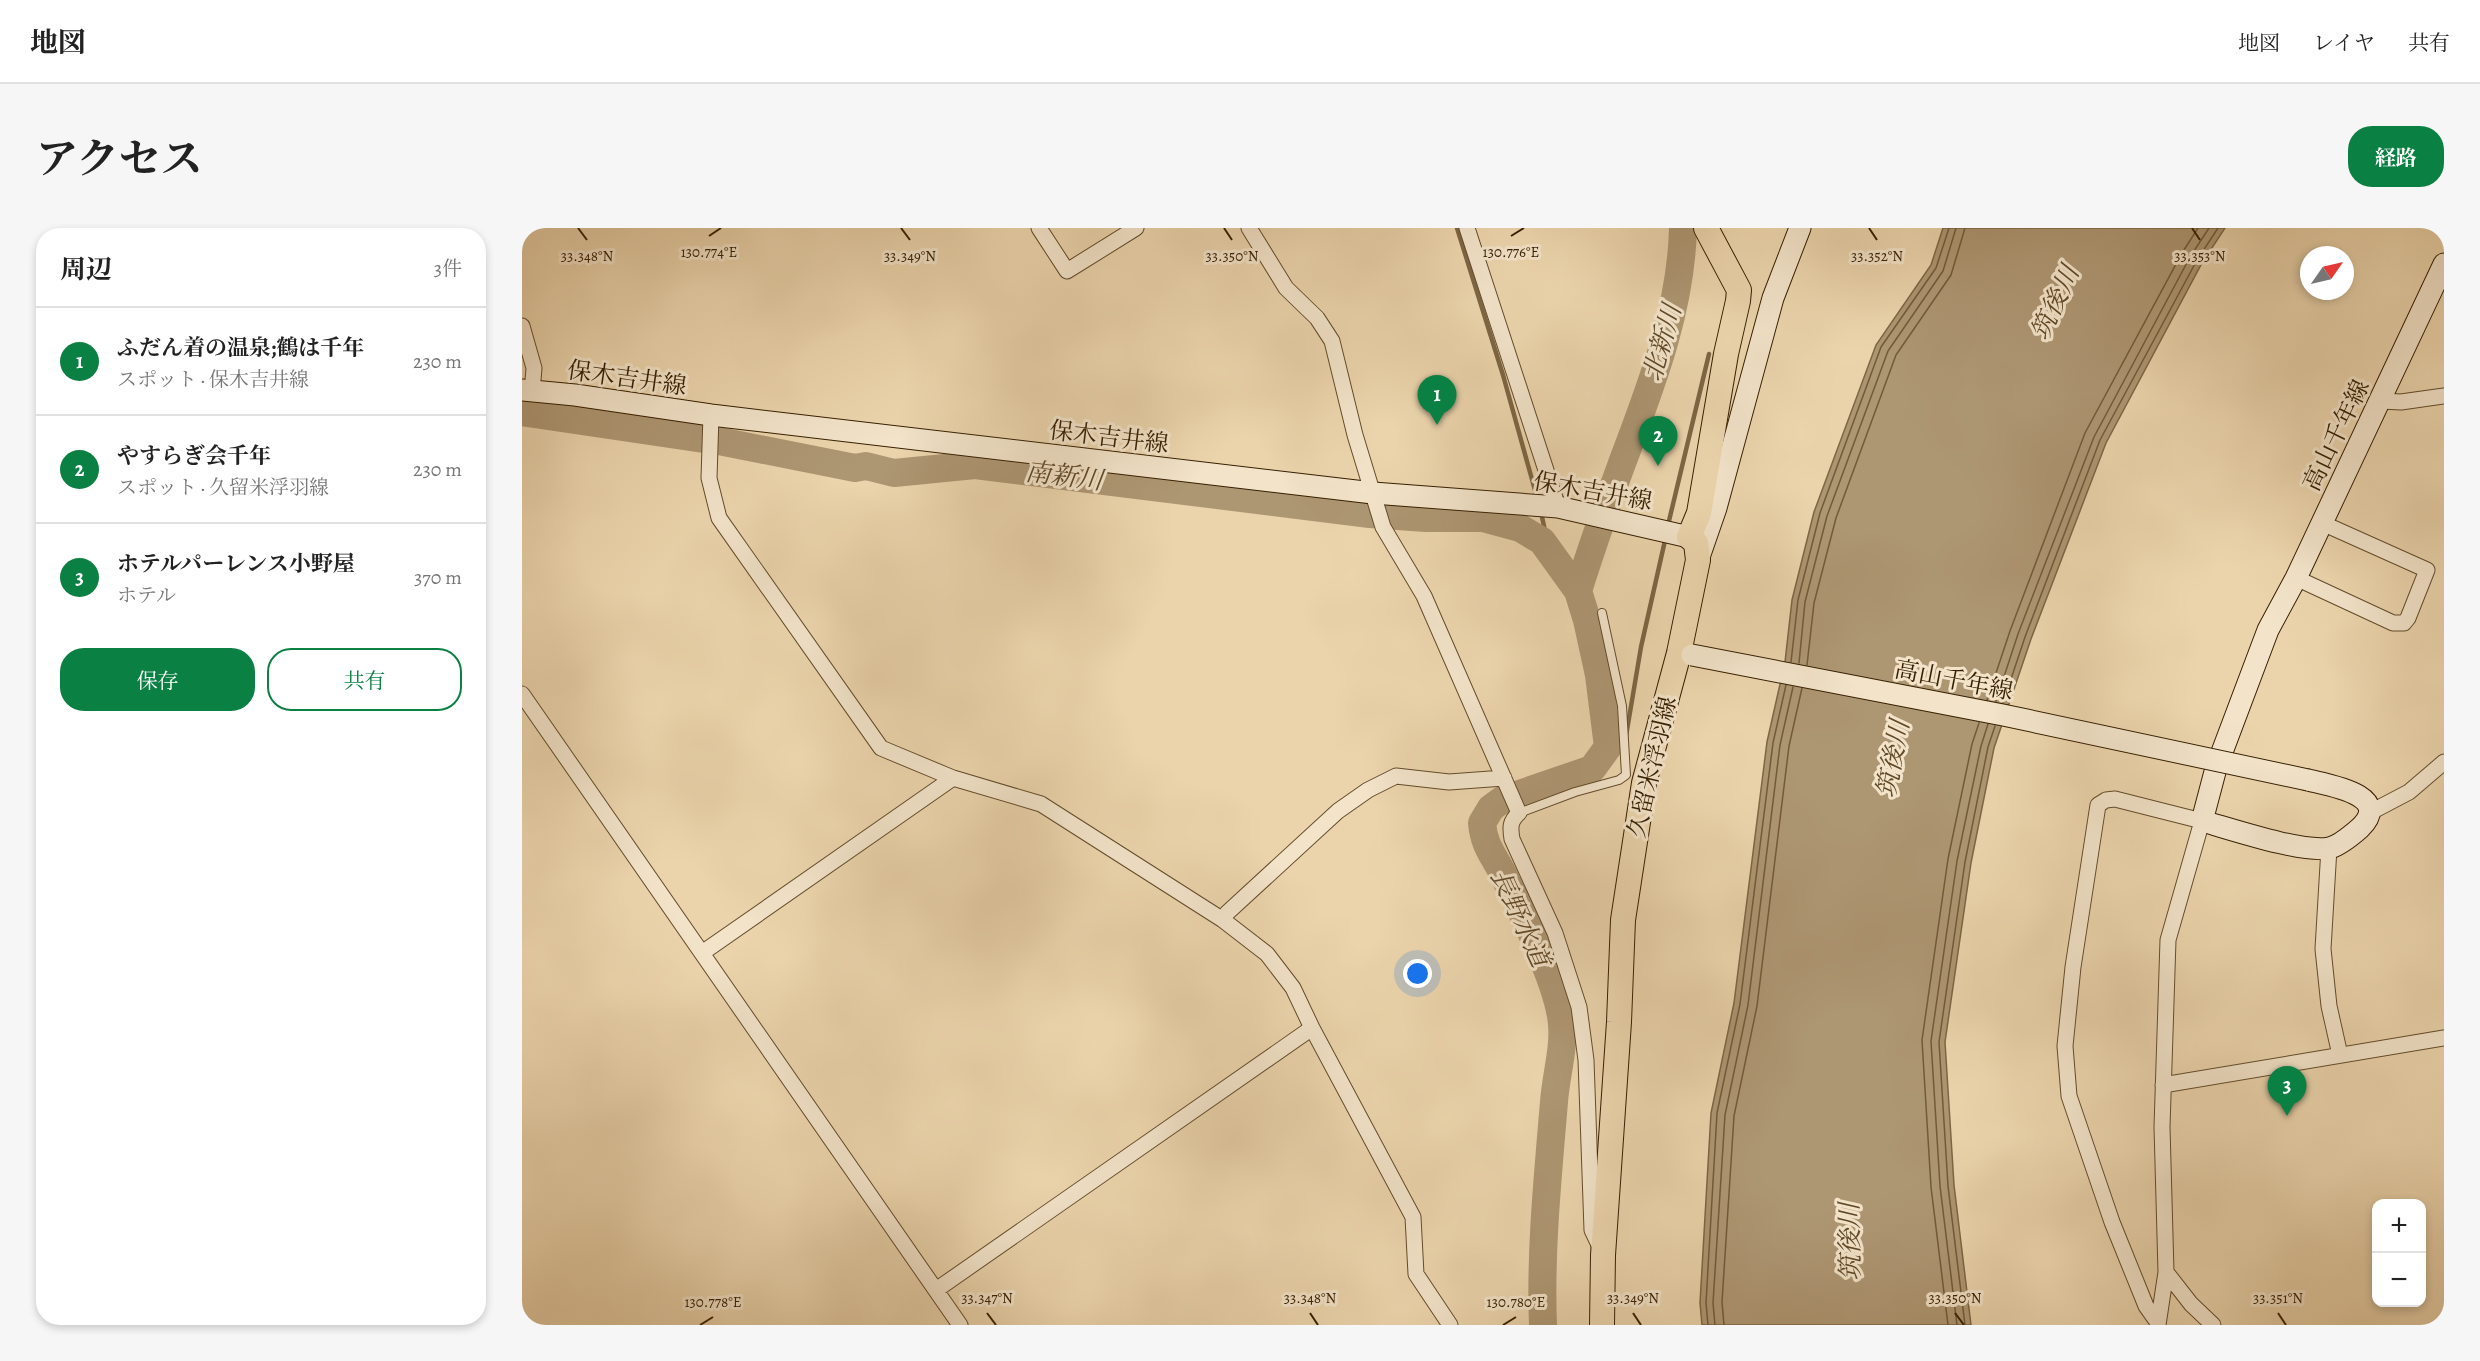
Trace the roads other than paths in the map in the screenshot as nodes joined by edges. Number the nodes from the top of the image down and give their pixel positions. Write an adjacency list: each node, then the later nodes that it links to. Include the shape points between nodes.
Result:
1 (1039, 228): 2 (street, via 1067,271)
2 (1136, 228)
3 (1249, 228): 13 (street, via 1286,288 1317,318 1332,341 1354,435)
4 (1467, 228): 14 (street, via 1544,460)
5 (1706, 228): 16 (main road, via 1739,290 1699,513)
6 (1800, 228): 17 (main road, via 1773,298)
7 (2444, 264): 11 (main road, 高山千年線)
8 (522, 326): 9 (street, via 534,368)
9 (527, 391): 12 (main road, 保木吉井線, via 575,395)
10 (2444, 396): 11 (street)
11 (2380, 401): 15 (main road, 高山千年線)
12 (710, 422): 13 (main road, 保木吉井線); 23 (street, via 709,478 719,518 881,748)
13 (1374, 498): 14 (main road, 保木吉井線); 24 (street, via 1383,527 1424,596)
14 (1552, 507): 16 (main road, 保木吉井線)
15 (2322, 523): 18 (main road, 高山千年線); 18 (street, via 2427,570 2408,618 2403,623 2393,623)
16 (1683, 534): 17 (main road, via 1696,543)
17 (1698, 560): 20 (main road, 久留米浮羽線)
18 (2296, 578): 27 (main road, 高山千年線, via 2268,630 2216,768)
19 (1602, 613): 25 (lane, via 1622,706 1626,775)
20 (1686, 654): 26 (main road, 高山千年線, bridge, via 2003,715 2308,780 2359,794 2367,802); 35 (main road, 久留米浮羽線, via 1644,783 1623,920)
21 (522, 694): 30 (street)
22 (2444, 762): 26 (street, via 2409,792)
23 (953, 778): 29 (street, via 1041,804); 30 (street)
24 (1505, 780): 25 (street); 29 (street, via 1449,782 1396,776 1368,790 1331,817)
25 (1519, 813): 35 (street, via 1512,819 1512,839 1555,933 1579,1007 1586,1060 1592,1230)
26 (2369, 813): 28 (main road, via 2359,828)
27 (2202, 821): 28 (main road, via 2310,848); 34 (street, via 2168,940); 38 (street, via 2115,799 2098,805 2065,1046 2068,1096 2112,1222 2146,1306)
28 (2329, 848): 33 (street, via 2322,949)
29 (1223, 920): 31 (street, via 1267,954 1293,988)
30 (702, 953): 37 (street)
31 (1312, 1028): 37 (street); 40 (street, via 1413,1217 1416,1274)
32 (2444, 1038): 33 (street)
33 (2340, 1055): 34 (street)
34 (2163, 1085): 36 (street)
35 (1603, 1255): 41 (main road, 久留米浮羽線)
36 (2166, 1272): 38 (street); 42 (street)
37 (936, 1290): 39 (street)
38 (2158, 1324)
39 (960, 1325)
40 (1450, 1325)
41 (1602, 1325)
42 (2213, 1325)

